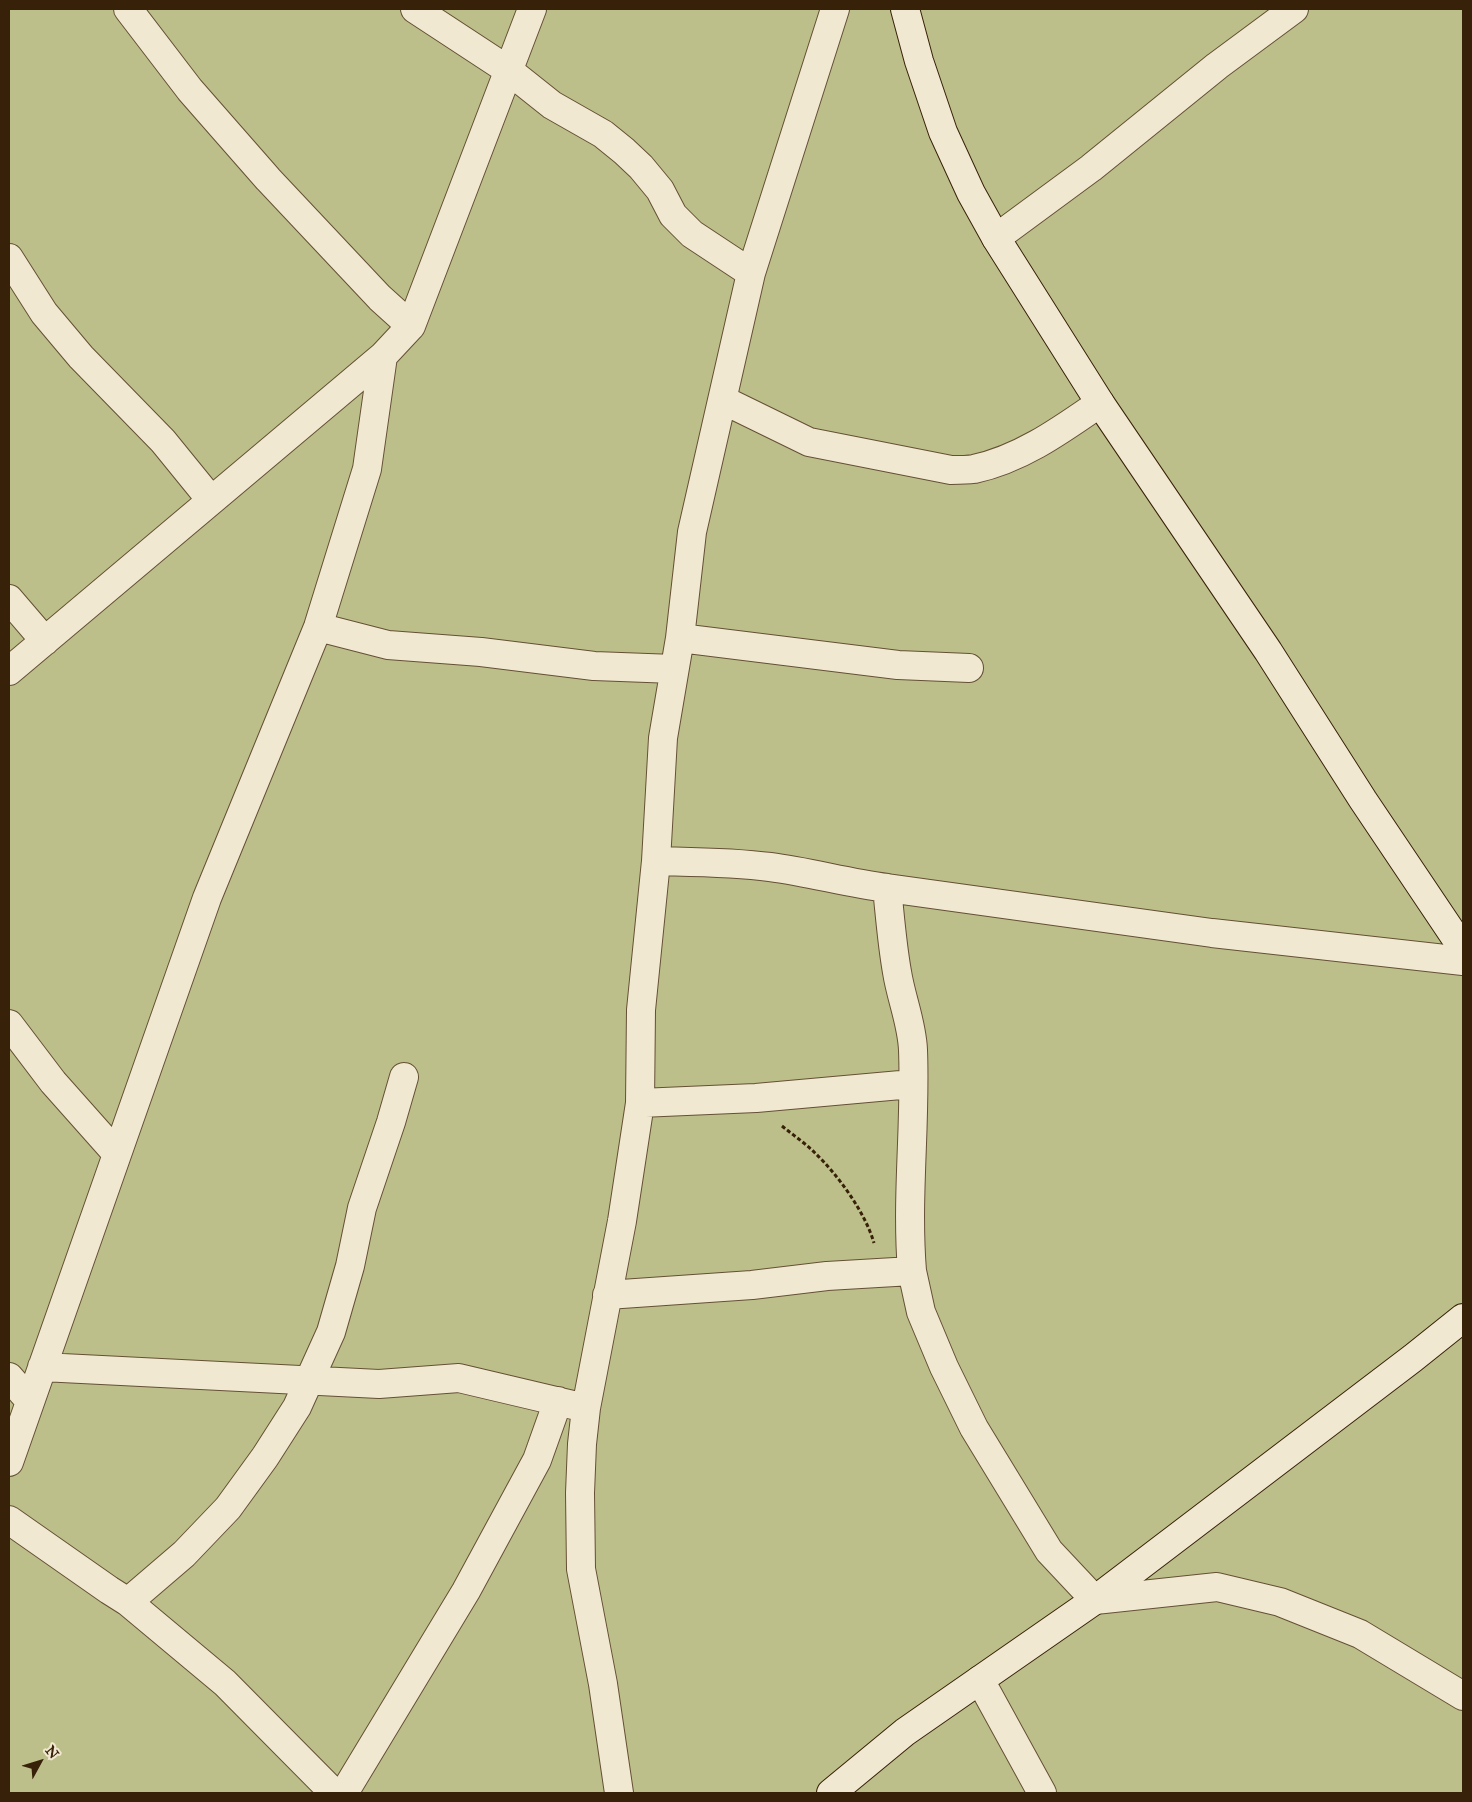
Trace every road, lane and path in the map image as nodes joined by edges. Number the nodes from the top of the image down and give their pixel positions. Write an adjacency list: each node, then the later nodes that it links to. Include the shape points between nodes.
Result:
1 (128, 9): 11 (street, via 190,90 268,179 380,298)
2 (415, 9): 7 (street)
3 (532, 9): 7 (street)
4 (835, 9): 10 (street)
5 (905, 9): 8 (street, via 943,132)
6 (1294, 9): 8 (street)
7 (508, 70): 10 (street, via 552,105 603,134 624,151 660,190 673,215 692,234); 11 (street)
8 (996, 238): 14 (street)
9 (9, 258): 15 (street, via 44,313 81,357 163,441)
10 (751, 273): 13 (street)
11 (411, 326): 12 (street)
12 (383, 356): 15 (street); 17 (street, via 367,469)
13 (722, 400): 14 (street, via 809,442 951,470 973,469 1007,459 1053,436); 18 (street, via 692,532)
14 (1100, 403): 25 (street, via 1268,651)
15 (211, 500): 19 (street)
16 (9, 600): 19 (street)
17 (318, 627): 21 (street, via 388,645 482,652 594,666); 32 (street, via 207,898)
18 (680, 638): 20 (street, via 898,665); 21 (street)
19 (45, 641): 22 (street)
20 (969, 668)
21 (674, 669): 23 (street, via 663,738)
22 (9, 671)
23 (656, 861): 24 (street, via 771,867); 31 (street, via 641,1010)
24 (887, 888): 26 (street, via 1212,933); 29 (street, via 897,972 913,1048)
25 (1463, 949)
26 (1463, 961)
27 (9, 1024): 32 (street, via 53,1082)
28 (404, 1077): 39 (street, via 362,1208 331,1332)
29 (912, 1084): 30 (street); 33 (street, via 909,1215)
30 (756, 1098): 31 (street); 34 (path, via 782,1126 815,1153 843,1186 870,1228)
31 (640, 1103): 35 (street)
32 (118, 1154): 37 (street)
33 (912, 1271): 34 (street); 45 (street, via 921,1312 974,1428 1049,1551)
34 (883, 1273): 35 (street)
35 (607, 1295): 42 (street)
36 (1463, 1318): 45 (street)
37 (42, 1367): 39 (street); 40 (street)
38 (9, 1377): 40 (street)
39 (310, 1380): 41 (street, via 379,1384 459,1378); 46 (street, via 298,1407 228,1508 184,1554)
40 (30, 1401): 43 (street)
41 (558, 1401): 42 (street); 50 (street, via 537,1460 466,1591)
42 (586, 1408): 51 (street, via 580,1493 581,1569)
43 (9, 1462)
44 (9, 1520): 46 (street)
45 (1095, 1600): 47 (street); 48 (street, via 1217,1587 1280,1602 1360,1634)
46 (128, 1602): 49 (street, via 225,1683)
47 (980, 1680): 52 (street, via 905,1732); 53 (street)
48 (1463, 1696)
49 (334, 1793)
50 (344, 1793)
51 (619, 1793)
52 (831, 1793)
53 (1042, 1793)

